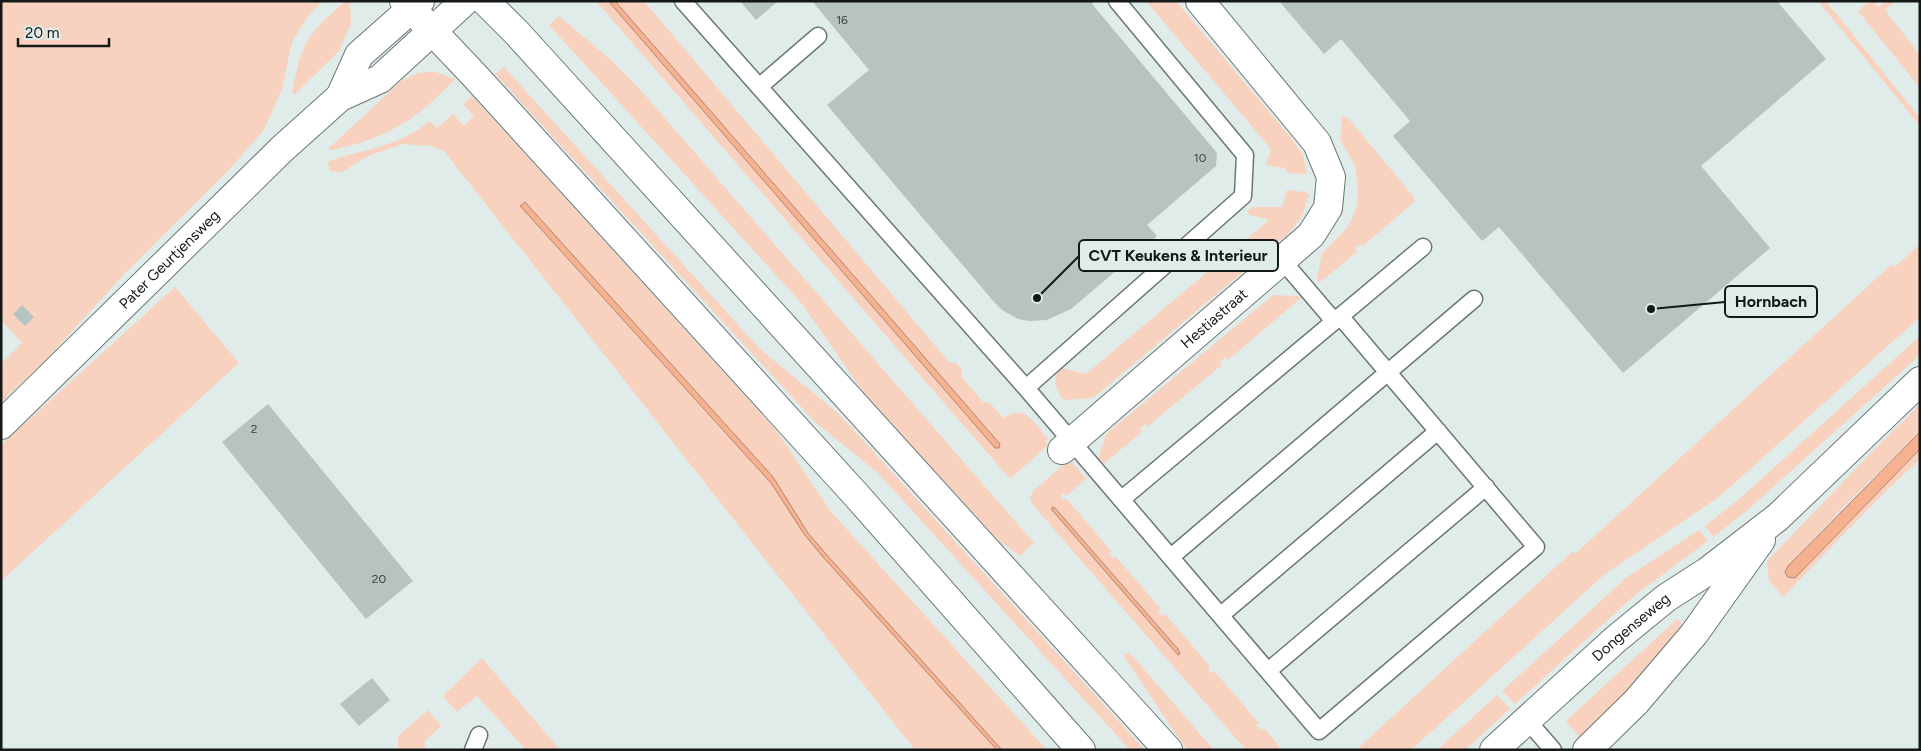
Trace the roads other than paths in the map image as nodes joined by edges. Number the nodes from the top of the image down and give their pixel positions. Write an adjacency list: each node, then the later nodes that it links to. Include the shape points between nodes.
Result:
1 (465, 1): 7 (street, Pater Geurtjensweg)
2 (485, 1): 29 (street)
3 (683, 1): 9 (lane)
4 (1117, 1): 17 (lane, via 1245,156 1242,196)
5 (1200, 1): 12 (street, Hestiastraat, via 1317,142 1331,176 1328,208 1311,235)
6 (412, 4): 7 (street); 10 (street, Pater Geurtjensweg, via 359,55)
7 (432, 32): 10 (street, Pater Geurtjensweg, via 380,79); 28 (street, via 857,496)
8 (818, 36): 9 (lane)
9 (759, 87): 17 (lane)
10 (340, 97): 18 (street, Pater Geurtjensweg, via 274,156)
11 (1423, 247): 14 (lane)
12 (1282, 260): 14 (lane); 20 (street, Hestiastraat)
13 (1474, 298): 15 (lane)
14 (1337, 318): 15 (lane); 22 (lane)
15 (1388, 372): 19 (lane); 24 (lane)
16 (1920, 381): 23 (street, Dongenseweg)
17 (1026, 388): 20 (lane)
18 (1, 425)
19 (1438, 431): 21 (lane); 25 (lane)
20 (1067, 445): 22 (lane)
21 (1486, 487): 26 (lane); 26 (lane, via 1536,547 1319,731)
22 (1122, 499): 24 (lane)
23 (1778, 517): 27 (street, Dongenseweg, via 1659,604); 32 (street, Dongenseweg, via 1694,634 1636,702)
24 (1171, 557): 25 (lane)
25 (1220, 616): 26 (lane)
26 (1268, 671)
27 (1527, 720): 30 (street, Dongenseweg); 31 (lane)
28 (1081, 750)
29 (1168, 750)
30 (1494, 750)
31 (1552, 750)
32 (1587, 750)

